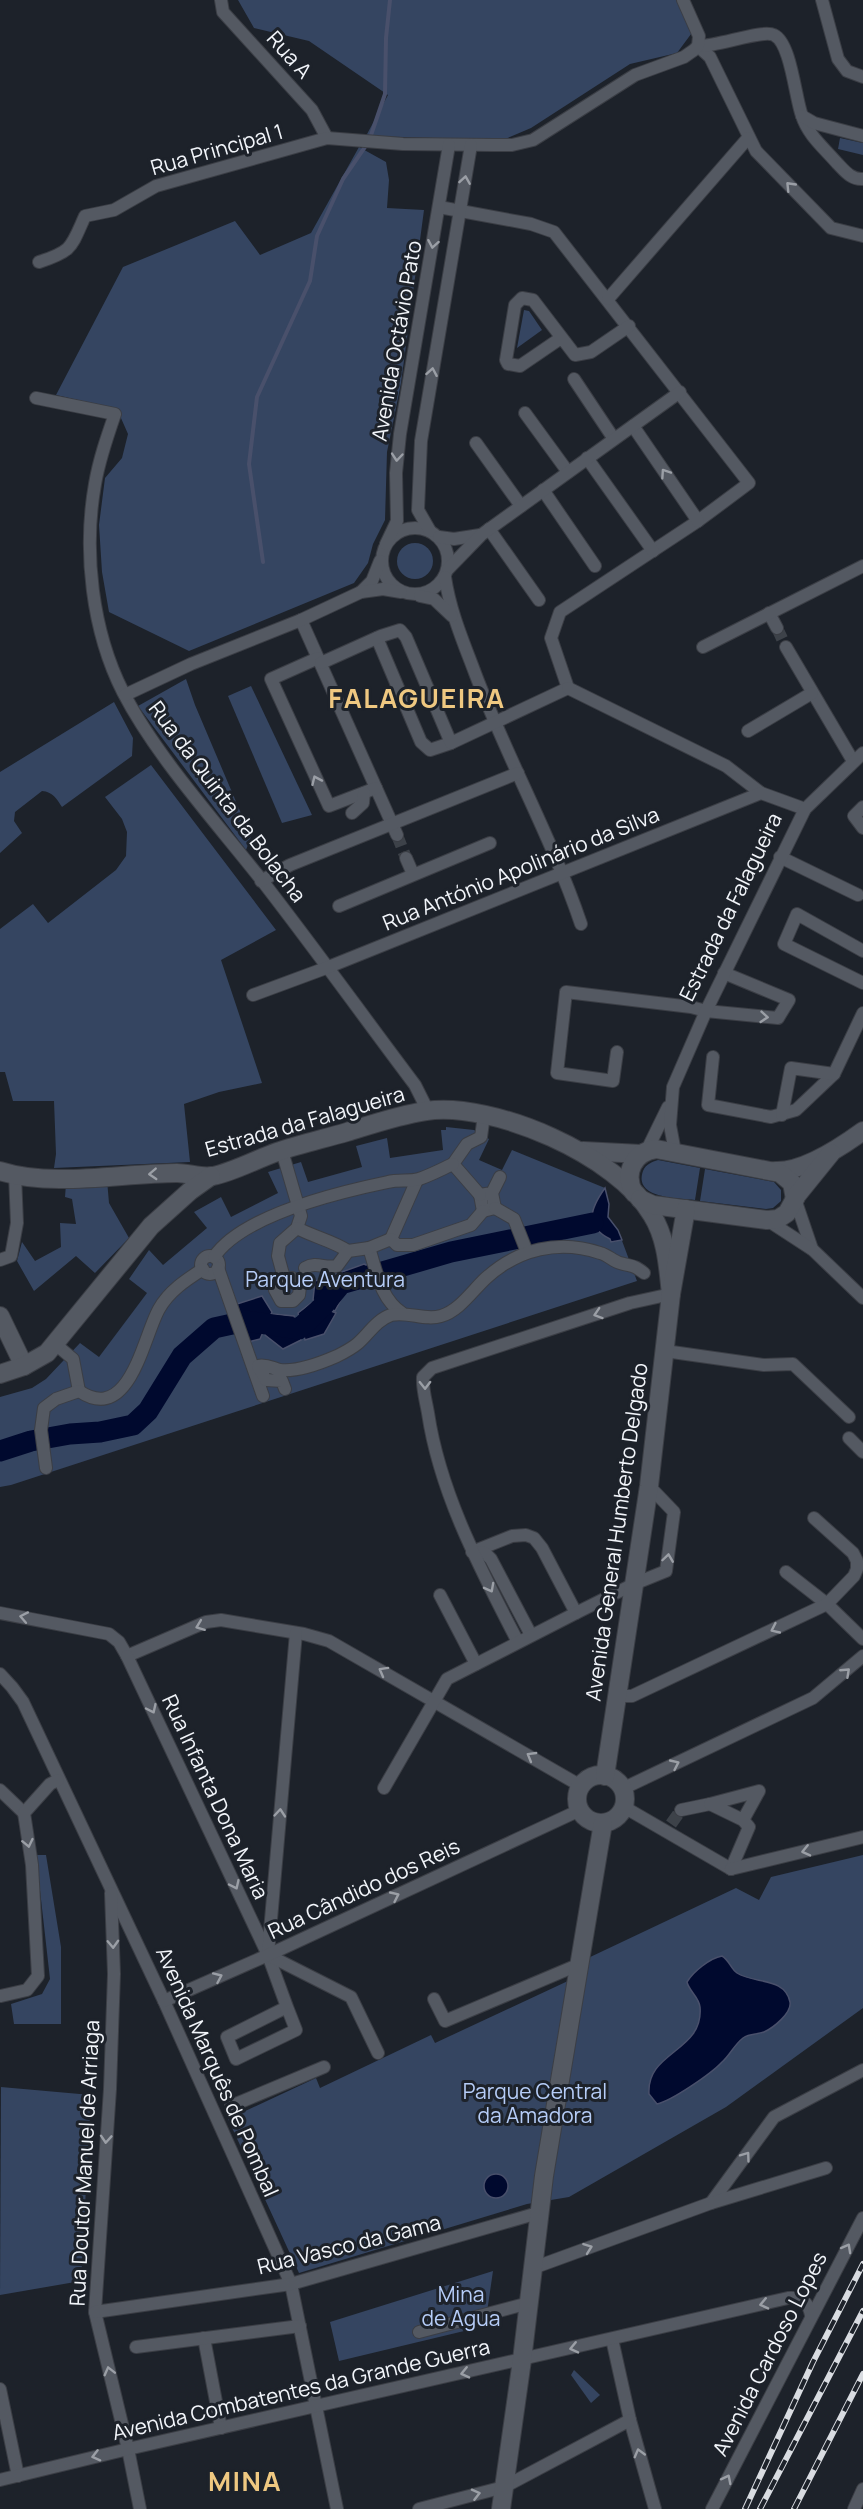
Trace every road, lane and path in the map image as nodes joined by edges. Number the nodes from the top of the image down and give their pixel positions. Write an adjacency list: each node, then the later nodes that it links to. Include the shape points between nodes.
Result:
1 (221, 0): 8 (street, Rua A, via 224,12 312,110)
2 (683, 0): 4 (street, via 697,31)
3 (822, 0): 5 (street, via 838,59 847,72)
4 (696, 48): 6 (street, via 762,34 776,36 784,45); 9 (street, via 710,57); 11 (street, via 684,57 635,75 533,140 512,145)
5 (863, 77)
6 (801, 115): 7 (street, via 814,123); 12 (street, via 812,136 849,175)
7 (863, 136)
8 (327, 138): 10 (street); 16 (street, Rua Principal 1, via 156,186 114,210 85,216 68,250)
9 (748, 138): 15 (street, one-way to 9, via 831,228); 17 (street)
10 (449, 145): 11 (street); 13 (street, Avenida Octávio Pato)
11 (471, 145): 14 (street, Avenida Octávio Pato, one-way to 11)
12 (863, 179)
13 (439, 207): 14 (street); 23 (street, Avenida Octávio Pato, one-way to 23)
14 (460, 211): 17 (street, via 549,228); 24 (street, Avenida Octávio Pato, one-way to 14)
15 (863, 236)
16 (39, 262)
17 (608, 299): 18 (street)
18 (629, 326): 19 (street, via 585,355 575,355); 21 (street)
19 (561, 338): 19 (street, via 520,366 506,360 515,305 522,298 532,300)
20 (574, 380): 27 (street)
21 (680, 392): 26 (street); 33 (street, via 750,483)
22 (36, 398): 54 (street, Rua da Quinta da Bolacha, via 115,414 95,484 91,556 100,628)
23 (405, 403): 24 (street); 36 (street, Avenida Octávio Pato, one-way to 36, via 397,456 397,521)
24 (426, 407): 35 (street, Avenida Octávio Pato, via 420,441 418,504 420,516)
25 (525, 413): 30 (street)
26 (633, 426): 27 (street); 33 (street, one-way to 26)
27 (614, 439): 29 (street)
28 (476, 443): 32 (street)
29 (587, 458): 30 (street); 37 (street)
30 (568, 472): 31 (street)
31 (543, 489): 32 (street); 38 (street)
32 (521, 506): 34 (street)
33 (698, 521): 37 (street)
34 (485, 532): 35 (street, via 461,539); 40 (street); 43 (street)
35 (434, 534): 36 (street, via 418,528 406,529 395,534); 40 (street, via 445,547)
36 (384, 549): 41 (street, Avenida Octávio Pato, via 378,570); 42 (street, via 385,577)
37 (653, 551): 52 (street, via 560,612 551,638)
38 (595, 566)
39 (863, 566): 44 (street)
40 (446, 573): 42 (street, via 431,591); 46 (street)
41 (361, 592): 42 (street, via 383,589); 45 (street)
42 (406, 593): 46 (street, via 434,599)
43 (539, 600)
44 (769, 612): 47 (street); 49 (street)
45 (301, 620): 51 (street); 54 (street)
46 (454, 620): 55 (street)
47 (777, 628)
48 (377, 638): 51 (street); 57 (street, via 421,742 430,750); 57 (street, via 400,630 406,637)
49 (703, 647)
50 (786, 647): 53 (street)
51 (320, 660): 60 (street); 61 (street, one-way to 51, via 328,806 271,680)
52 (568, 688): 55 (street); 62 (street, via 726,766)
53 (812, 693): 56 (street); 58 (street)
54 (125, 694): 73 (street, Rua da Quinta da Bolacha, via 175,771)
55 (494, 723): 57 (street); 59 (street)
56 (748, 731)
57 (451, 743)
58 (858, 757): 64 (street, Estrada da Falagueira)
59 (518, 773): 67 (street); 71 (street)
60 (376, 788): 61 (street); 67 (street)
61 (364, 793): 65 (street, via 363,803)
62 (761, 793): 64 (street); 71 (street, Rua António Apolinário da Silva)
63 (863, 807): 66 (street, via 854,816)
64 (805, 809): 69 (street, Estrada da Falagueira)
65 (352, 813)
66 (863, 828)
67 (394, 830): 73 (street, via 290,865)
68 (490, 843): 72 (street)
69 (780, 856): 74 (street); 79 (street, Estrada da Falagueira)
70 (406, 858): 72 (street)
71 (564, 872): 76 (street); 78 (street, Rua António Apolinário da Silva)
72 (413, 874): 75 (street)
73 (261, 881): 78 (street, Rua da Quinta da Bolacha)
74 (858, 895)
75 (339, 906)
76 (581, 924)
77 (863, 951): 80 (street, via 798,914 784,944)
78 (327, 968): 81 (street, Rua António Apolinário da Silva); 89 (street, Rua da Quinta da Bolacha, via 415,1085)
79 (724, 973): 82 (street, Estrada da Falagueira); 82 (street, one-way to 79, via 778,1018 789,1000)
80 (863, 983)
81 (253, 995)
82 (706, 1011): 85 (street, via 566,992 557,1073 613,1081); 88 (street, Estrada da Falagueira, via 679,1069)
83 (863, 1013): 84 (street)
84 (861, 1026): 87 (street)
85 (617, 1052)
86 (713, 1058): 91 (street, via 708,1105 771,1117)
87 (834, 1074): 91 (street, via 796,1110); 91 (street, via 790,1068)
88 (671, 1101): 95 (street, Estrada da Falagueira); 96 (street, Estrada da Falagueira)
89 (428, 1111): 90 (street, Estrada da Falagueira); 93 (street, Estrada da Falagueira)
90 (484, 1114): 94 (street, Estrada da Falagueira); 98 (street, via 481,1137 467,1144)
91 (782, 1115)
92 (863, 1131): 97 (street)
93 (282, 1150): 101 (street, Estrada da Falagueira); 107 (street)
94 (581, 1151): 96 (street, Estrada da Falagueira); 105 (street, Estrada da Falagueira)
95 (675, 1152): 96 (street, via 657,1149); 99 (street)
96 (643, 1153): 105 (street, Estrada da Falagueira, via 633,1162 629,1173)
97 (831, 1153): 99 (street); 106 (street)
98 (453, 1164): 103 (street); 104 (street)
99 (775, 1171): 106 (street, via 789,1179)
100 (7, 1173): 101 (street, Estrada da Falagueira, one-way to 100, via 177,1173 71,1178); 117 (street, via 17,1223 11,1256)
101 (211, 1176): 128 (street, via 151,1226)
102 (500, 1177): 104 (street)
103 (417, 1180): 107 (street, via 390,1181); 112 (street)
104 (486, 1194): 108 (street)
105 (636, 1196): 109 (street, via 648,1204); 122 (street, Avenida General Humberto Delgado, via 653,1216 662,1236)
106 (795, 1199): 110 (street, via 783,1217); 115 (street)
107 (298, 1205): 111 (street, via 301,1216); 118 (street, via 257,1223 221,1246)
108 (489, 1209): 112 (street, via 471,1225 413,1245 396,1245); 114 (street, via 514,1219)
109 (686, 1209): 110 (street); 122 (street, Avenida General Humberto Delgado)
110 (767, 1220): 115 (street)
111 (297, 1228): 116 (street); 121 (street, via 280,1243 278,1256 284,1278 277,1282 275,1290 281,1301 289,1302 299,1295 300,1287)
112 (391, 1239): 113 (street)
113 (369, 1248): 116 (street); 123 (street)
114 (527, 1250): 120 (street, via 564,1246 587,1250 634,1265); 125 (street, via 488,1277 452,1311 439,1317)
115 (813, 1250): 124 (street)
116 (348, 1251): 119 (street, via 337,1266 312,1264)
117 (0, 1260)
118 (216, 1262): 133 (street, via 205,1257 203,1269 178,1285 159,1308 129,1382 106,1396 87,1396); 134 (street)
119 (305, 1268)
120 (644, 1273)
121 (292, 1278)
122 (671, 1294): 129 (street, Avenida General Humberto Delgado); 141 (street, one-way to 141, via 630,1303 426,1372 423,1380 432,1441)
123 (384, 1295): 125 (street); 127 (street)
124 (863, 1298)
125 (402, 1313): 127 (street, via 388,1316)
126 (0, 1316): 130 (street)
127 (375, 1326): 132 (street, via 337,1356 292,1370 258,1365 267,1380 282,1381)
128 (54, 1343): 130 (street, via 47,1353); 133 (street, via 73,1359)
129 (665, 1351): 135 (street, via 764,1365 793,1364); 139 (street, Avenida General Humberto Delgado)
130 (24, 1366): 131 (street)
131 (0, 1374)
132 (285, 1389)
133 (79, 1391): 138 (street, via 44,1408 41,1430)
134 (262, 1396)
135 (849, 1417)
136 (849, 1438): 137 (street)
137 (863, 1452)
138 (46, 1468)
139 (649, 1486): 143 (street, Avenida General Humberto Delgado); 143 (street, one-way to 139, via 666,1571 674,1512)
140 (814, 1518): 145 (street, via 857,1561 854,1576)
141 (472, 1552): 146 (street, via 512,1536 534,1538); 149 (street, via 491,1558); 151 (street, one-way to 151)
142 (786, 1572): 145 (street)
143 (634, 1584): 146 (street); 156 (street, Avenida General Humberto Delgado)
144 (440, 1595): 154 (street)
145 (827, 1604): 150 (street); 156 (street, one-way to 156, via 632,1696)
146 (576, 1612): 149 (street)
147 (0, 1613): 152 (street, Rua Infanta Dona Maria, one-way to 147, via 109,1634)
148 (296, 1633): 152 (street, one-way to 152, via 220,1620); 157 (street, one-way to 148, via 329,1641); 173 (street, one-way to 148)
149 (531, 1635): 151 (street)
150 (863, 1639)
151 (518, 1642): 154 (street)
152 (127, 1656): 173 (street, Rua Infanta Dona Maria, one-way to 173)
153 (863, 1656): 163 (street, one-way to 153, via 813,1698)
154 (476, 1664): 157 (street, via 447,1679)
155 (0, 1674): 159 (street, Avenida Marquês de Pombal, via 23,1702)
156 (616, 1696): 158 (street, Avenida General Humberto Delgado)
157 (434, 1700): 160 (street, one-way to 157); 161 (street)
158 (605, 1776): 160 (street, via 592,1778); 163 (street, via 618,1783)
159 (58, 1780): 167 (street); 172 (street, Avenida Marquês de Pombal)
160 (581, 1786): 165 (street, via 577,1798)
161 (384, 1788)
162 (0, 1790): 167 (street)
163 (623, 1798): 169 (street, via 616,1818); 171 (street)
164 (710, 1804): 166 (street); 168 (street); 168 (street, via 759,1791)
165 (580, 1810): 169 (street, via 590,1820); 173 (street, Rua Cândido dos Reis, one-way to 165)
166 (681, 1810)
167 (24, 1813): 175 (street, one-way to 175, via 32,1865 38,1977 27,1990)
168 (743, 1820): 171 (street, via 749,1827)
169 (603, 1823): 174 (street)
170 (863, 1837): 171 (street, one-way to 171)
171 (731, 1869)
172 (111, 1886): 177 (street, Avenida Marquês de Pombal); 190 (street, Rua Doutor Manuel de Arriaga, one-way to 190, via 114,1974)
173 (268, 1955): 177 (street, Rua Cândido dos Reis, one-way to 173); 178 (street, Rua Infanta Dona Maria); 179 (street, via 351,1997)
174 (580, 1964): 176 (street, via 445,2021); 185 (street)
175 (0, 1998)
176 (435, 1999)
177 (164, 2001): 188 (street, Avenida Marquês de Pombal)
178 (287, 2007): 178 (street, Rua Infanta Dona Maria, via 227,2037 236,2059 296,2030)
179 (378, 2053)
180 (324, 2067): 182 (street)
181 (863, 2070): 184 (street, one-way to 181, via 774,2117)
182 (231, 2106)
183 (825, 2168): 184 (street)
184 (711, 2203): 187 (street, one-way to 184)
185 (538, 2213): 187 (street); 188 (street, Rua Vasco da Gama)
186 (863, 2218): 191 (street, Avenida Cardoso Lopes, one-way to 186)
187 (533, 2268): 189 (street)
188 (291, 2284): 190 (street, Rua Vasco da Gama); 192 (street, Avenida Marquês de Pombal)
189 (528, 2303): 193 (street); 197 (street)
190 (95, 2312): 202 (street, Rua Doutor Manuel de Arriaga, one-way to 190)
191 (811, 2315): 195 (street, Avenida Combatentes da Grande Guerra, one-way to 195, via 804,2300 788,2298); 212 (street, Avenida Cardoso Lopes, one-way to 191)
192 (300, 2326): 194 (street); 199 (street, Avenida Marquês de Pombal)
193 (419, 2332)
194 (204, 2338): 196 (street); 201 (street)
195 (612, 2339): 197 (street, Avenida Combatentes da Grande Guerra, one-way to 197); 200 (street)
196 (136, 2347)
197 (522, 2360): 199 (street, Avenida Combatentes da Grande Guerra, one-way to 199); 205 (street)
198 (0, 2389): 203 (street)
199 (317, 2406): 201 (street, Avenida Combatentes da Grande Guerra); 208 (street, Avenida Marquês de Pombal)
200 (630, 2420): 205 (street); 211 (street, one-way to 200)
201 (221, 2428): 202 (street, Avenida Combatentes da Grande Guerra)
202 (128, 2448): 203 (street, Avenida Combatentes da Grande Guerra, one-way to 203); 207 (street, Rua Doutor Manuel de Arriaga)
203 (18, 2476): 204 (street, Avenida Combatentes da Grande Guerra)
204 (0, 2480)
205 (504, 2487): 209 (street, one-way to 205); 210 (street)
206 (863, 2489): 213 (street)
207 (140, 2509)
208 (337, 2509)
209 (419, 2509)
210 (501, 2509)
211 (655, 2509)
212 (712, 2509)
213 (854, 2509)

